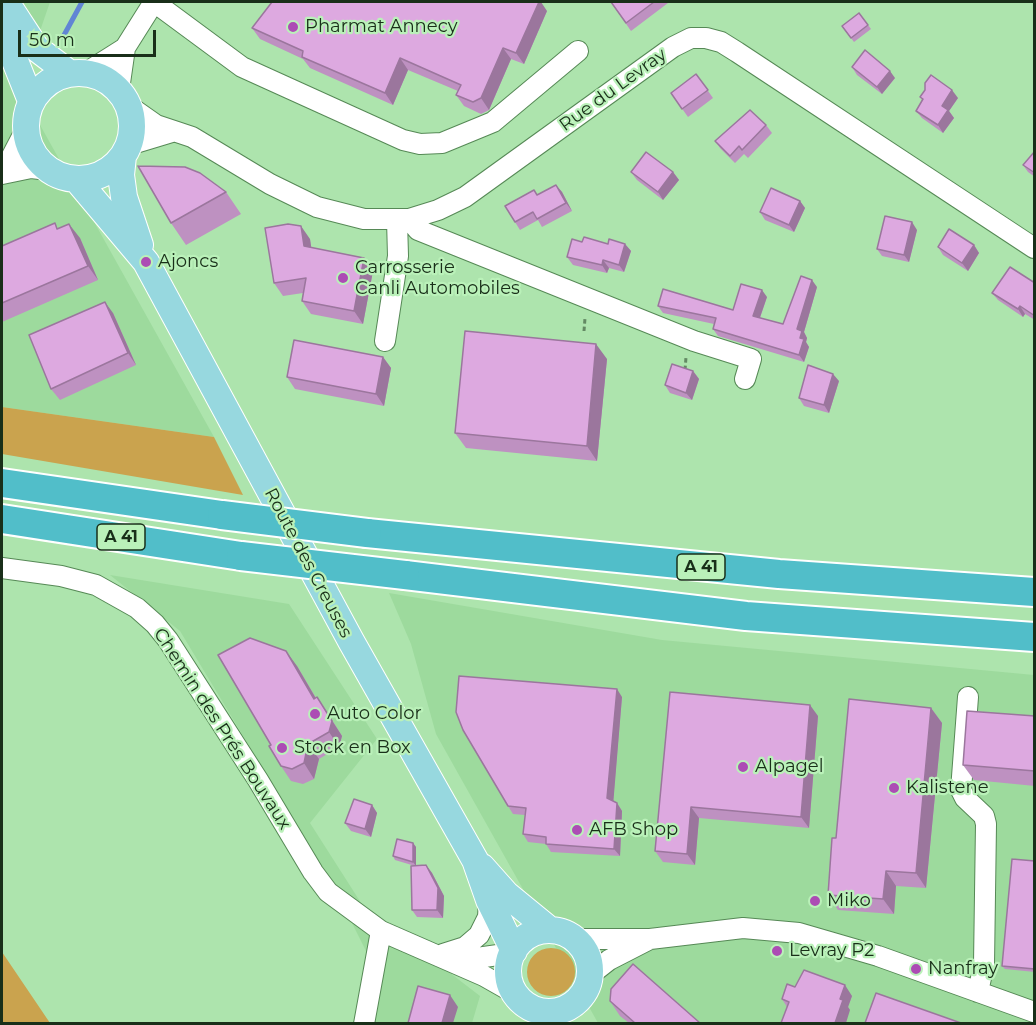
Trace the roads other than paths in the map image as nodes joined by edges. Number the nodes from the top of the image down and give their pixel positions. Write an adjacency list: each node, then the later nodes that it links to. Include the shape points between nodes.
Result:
1 (6, 2): 6 (main road, via 36,48)
2 (154, 2): 4 (street); 5 (street, via 243,67 403,140 420,144 442,143 493,122)
3 (2, 28): 8 (main road)
4 (125, 48): 6 (street); 7 (street)
5 (578, 51)
6 (78, 72): 7 (main road, via 104,78); 8 (main road, via 54,78)
7 (124, 98): 10 (street, Rue du Levray, via 144,118); 11 (main road, via 132,125)
8 (31, 101): 9 (main road)
9 (25, 131): 12 (main road, via 37,160); 13 (street)
10 (172, 132): 11 (street); 15 (street, Rue du Levray, via 192,137 317,207 364,219)
11 (126, 150): 14 (main road, via 103,173); 17 (main road, Route des Creuses, via 121,175 124,197)
12 (49, 170): 13 (street, via 31,168); 14 (main road)
13 (2, 173)
14 (77, 180): 17 (main road, Route des Creuses)
15 (403, 219): 16 (street, Rue du Levray, via 438,210 465,197 672,47 701,37 726,45); 18 (street); 19 (street, via 418,230 694,341 751,359)
16 (1035, 248)
17 (146, 262): 26 (main road, Route des Creuses, via 351,641)
18 (385, 340)
19 (745, 379)
20 (2, 483): 23 (highway, A 41, bridge, via 368,533 779,574)
21 (2, 519): 24 (highway, A 41, bridge, via 241,556 746,616)
22 (2, 568): 29 (street, Chemin des Prés Bouvaux, via 96,585 137,608 155,624 252,770 313,872 339,902)
23 (1035, 592)
24 (1035, 637)
25 (968, 697): 36 (street, via 961,790 984,816 986,824 984,964)
26 (475, 860): 27 (main road, Route des Creuses); 28 (main road, Route des Creuses, via 506,894)
27 (489, 900): 33 (main road, Route des Creuses); 34 (street, via 488,916 479,935 465,947)
28 (550, 930): 30 (main road); 33 (main road, via 529,935)
29 (381, 931): 32 (street, Chemin des Prés Bouvaux); 40 (street)
30 (575, 939): 31 (street); 35 (main road, via 590,961)
31 (626, 943): 35 (street); 36 (street, via 743,928 799,933)
32 (410, 945): 34 (street); 37 (street)
33 (513, 952): 34 (street, via 470,959); 37 (main road, via 508,966)
34 (442, 954)
35 (587, 985): 39 (main road, via 565,1009); 41 (main road)
36 (978, 992): 38 (street)
37 (514, 993): 39 (main road)
38 (1035, 1012)
39 (545, 1017)
40 (364, 1023)
41 (585, 1023)

